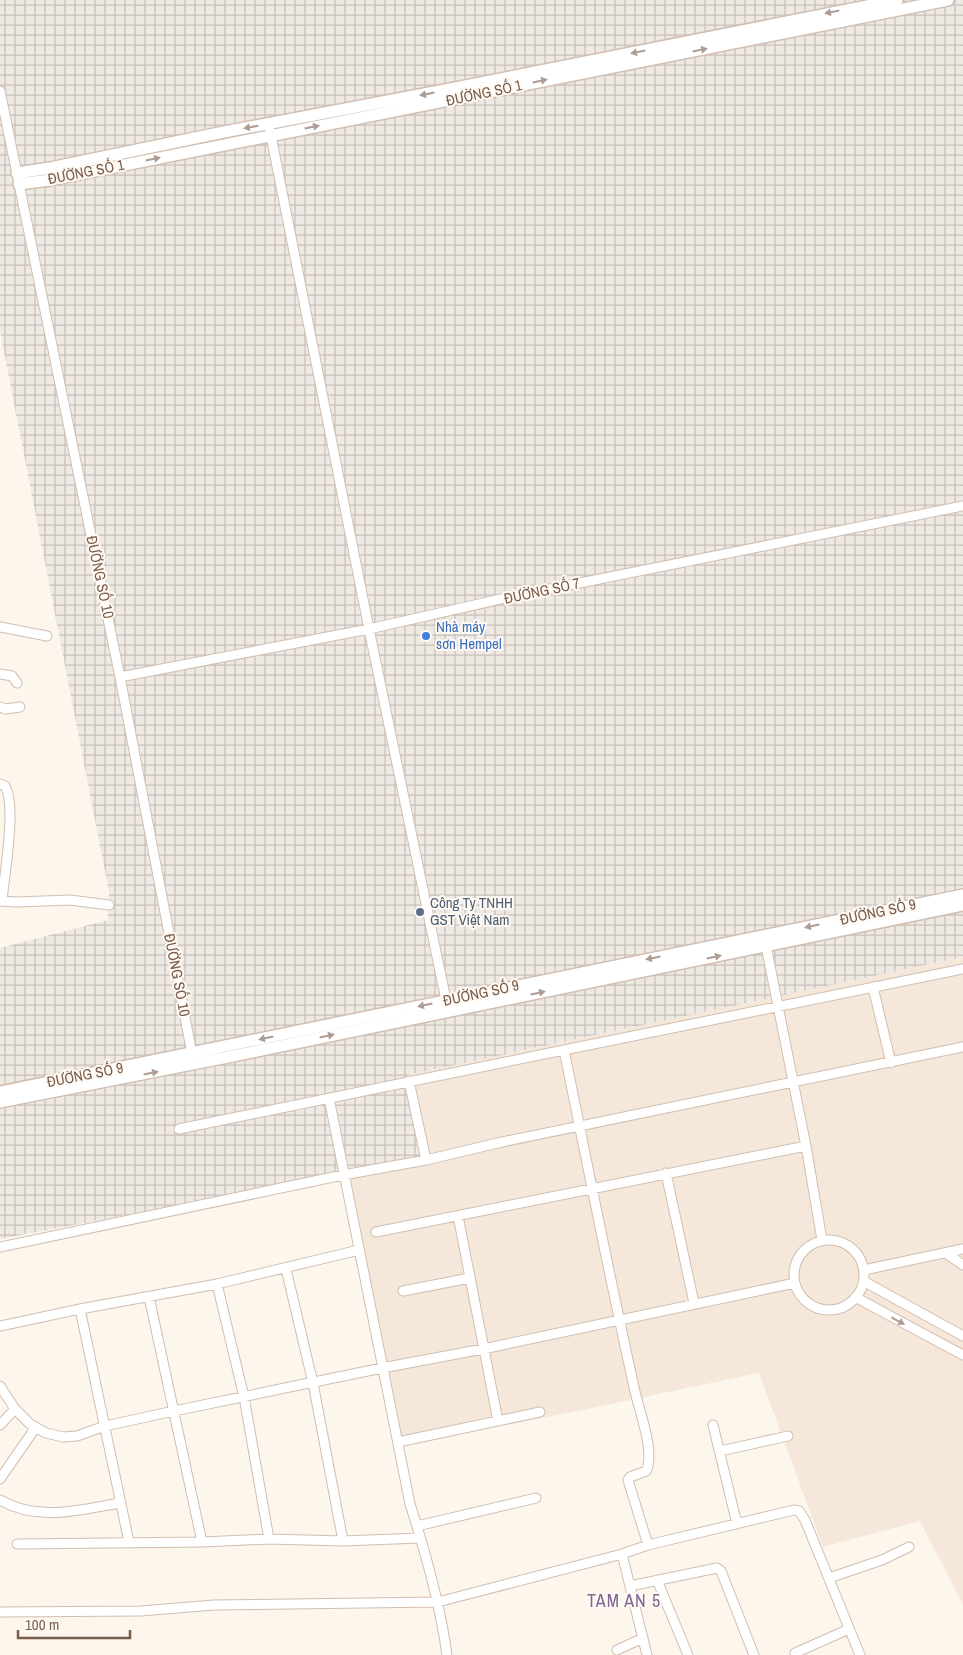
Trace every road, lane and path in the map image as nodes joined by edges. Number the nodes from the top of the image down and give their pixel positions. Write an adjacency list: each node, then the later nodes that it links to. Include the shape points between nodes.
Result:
1 (897, 0): 4 (street, ĐƯỜNG SỐ 1, one-way to 4)
2 (948, 0): 5 (street, ĐƯỜNG SỐ 1, one-way to 2)
3 (0, 91): 6 (street, ĐƯỜNG SỐ 10)
4 (269, 124): 5 (street); 6 (street, ĐƯỜNG SỐ 1, one-way to 6)
5 (271, 136): 7 (street, ĐƯỜNG SỐ 1, one-way to 5); 10 (street)
6 (17, 173): 7 (street, ĐƯỜNG SỐ 10)
7 (19, 184): 13 (street, ĐƯỜNG SỐ 10)
8 (963, 506): 10 (street, ĐƯỜNG SỐ 7, via 510,597)
9 (0, 627): 11 (street)
10 (369, 630): 13 (street, ĐƯỜNG SỐ 7); 25 (street)
11 (47, 636)
12 (0, 674): 14 (street, via 12,676)
13 (120, 677): 29 (street, ĐƯỜNG SỐ 10)
14 (17, 683)
15 (0, 707): 16 (street)
16 (20, 707)
17 (0, 784): 19 (street, via 8,790 11,815)
18 (963, 895): 22 (street, ĐƯỜNG SỐ 9, one-way to 22)
19 (1, 901): 20 (street, via 70,900)
20 (109, 905)
21 (963, 905): 22 (street, ĐƯỜNG SỐ 9)
22 (765, 941): 25 (street, ĐƯỜNG SỐ 9, one-way to 25); 26 (street); 29 (street, ĐƯỜNG SỐ 9, one-way to 22)
23 (963, 970): 24 (street)
24 (873, 987): 26 (street); 30 (street)
25 (446, 1000): 29 (street, ĐƯỜNG SỐ 9, one-way to 29)
26 (779, 1006): 28 (street); 32 (street)
27 (963, 1047): 30 (street)
28 (564, 1050): 31 (street); 36 (street)
29 (193, 1059): 33 (street, ĐƯỜNG SỐ 9); 35 (street, ĐƯỜNG SỐ 9, one-way to 29)
30 (891, 1063): 32 (street)
31 (410, 1081): 34 (street); 39 (street)
32 (793, 1081): 36 (street); 38 (street)
33 (0, 1092)
34 (329, 1098): 37 (street); 41 (street)
35 (0, 1102)
36 (579, 1126): 39 (street); 42 (street)
37 (179, 1128)
38 (806, 1146): 40 (street); 45 (street)
39 (426, 1160): 41 (street)
40 (666, 1173): 42 (street); 60 (street)
41 (343, 1175): 46 (street); 48 (street)
42 (591, 1188): 43 (street); 62 (street)
43 (458, 1216): 44 (street); 53 (street)
44 (376, 1232)
45 (822, 1240): 52 (street, via 835,1240 852,1248); 55 (street, via 801,1253 794,1270)
46 (0, 1247)
47 (963, 1249): 49 (street)
48 (359, 1250): 51 (street); 67 (street)
49 (946, 1253): 50 (street); 52 (street)
50 (963, 1265)
51 (286, 1269): 56 (street); 68 (street)
52 (864, 1270): 54 (street)
53 (470, 1278): 57 (street); 65 (street)
54 (865, 1282): 59 (street); 64 (street)
55 (795, 1283): 59 (street, via 804,1300 820,1309 838,1309 850,1304); 60 (street)
56 (217, 1284): 58 (street); 70 (street)
57 (403, 1291)
58 (149, 1297): 61 (street); 72 (street)
59 (855, 1297): 66 (street, one-way to 66)
60 (694, 1303): 62 (street)
61 (80, 1309): 63 (street); 77 (street)
62 (619, 1320): 65 (street); 94 (street, via 650,1450 646,1471 628,1480)
63 (0, 1326)
64 (963, 1336)
65 (483, 1349): 67 (street); 74 (street)
66 (963, 1355)
67 (382, 1368): 68 (street); 80 (street)
68 (313, 1383): 70 (street); 90 (street)
69 (0, 1386): 71 (street)
70 (244, 1397): 72 (street); 89 (street)
71 (16, 1408): 75 (street); 78 (street)
72 (174, 1411): 77 (street); 92 (street)
73 (540, 1412): 74 (street)
74 (498, 1421): 80 (street)
75 (0, 1424)
76 (714, 1425): 81 (street)
77 (105, 1426): 78 (street, via 77,1436 63,1437); 85 (street)
78 (36, 1427): 82 (street)
79 (788, 1436): 81 (street)
80 (398, 1442): 87 (street)
81 (720, 1451): 86 (street)
82 (0, 1479)
83 (536, 1498): 87 (street)
84 (0, 1500): 85 (street, via 38,1513 57,1514)
85 (119, 1503): 91 (street)
86 (737, 1524): 94 (street); 97 (street, via 798,1510)
87 (417, 1526): 88 (street)
88 (420, 1538): 90 (street); 100 (street)
89 (269, 1539): 90 (street); 92 (street)
90 (343, 1541)
91 (129, 1542): 92 (street); 93 (street)
92 (202, 1542)
93 (17, 1544)
94 (648, 1545): 96 (street)
95 (909, 1547): 97 (street)
96 (622, 1554): 99 (street); 100 (street)
97 (829, 1578): 102 (street)
98 (657, 1580): 99 (street); 108 (street); 109 (street, via 718,1568)
99 (630, 1586): 103 (street)
100 (438, 1602): 101 (street); 106 (street)
101 (0, 1612)
102 (849, 1629): 105 (street); 110 (street)
103 (643, 1638): 104 (street); 107 (street)
104 (617, 1650)
105 (795, 1653)
106 (447, 1655)
107 (647, 1655)
108 (688, 1655)
109 (754, 1655)
110 (860, 1655)

